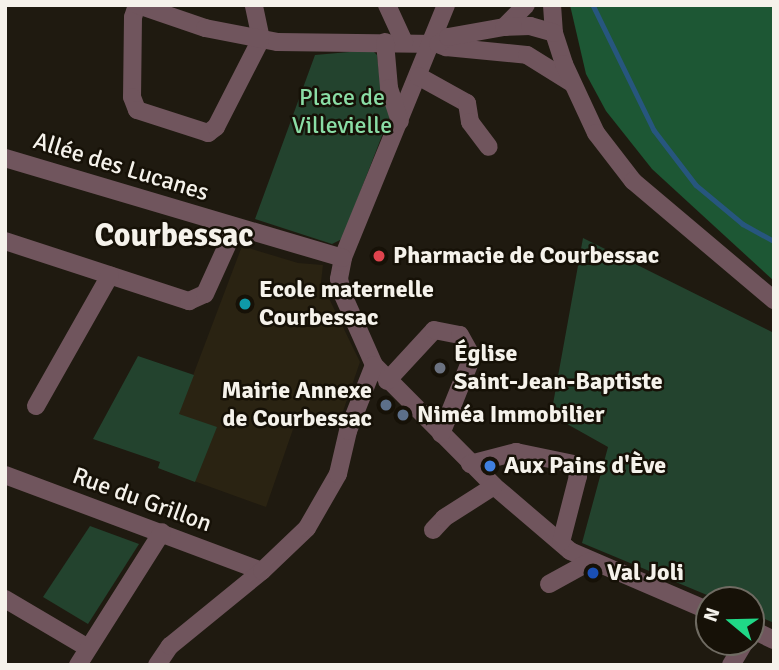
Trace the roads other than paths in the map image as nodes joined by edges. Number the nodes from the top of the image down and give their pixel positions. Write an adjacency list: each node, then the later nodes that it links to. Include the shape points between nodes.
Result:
1 (138, 5): 9 (street, via 205,28); 9 (street, via 133,17 132,97 137,110 208,133 216,127)
2 (387, 5): 11 (street)
3 (446, 5): 12 (street)
4 (526, 5): 7 (street)
5 (551, 5): 8 (street)
6 (253, 6): 9 (street)
7 (504, 27): 8 (street, via 530,26); 12 (street)
8 (555, 37): 13 (street); 15 (street)
9 (261, 39): 10 (street)
10 (385, 42): 11 (street); 16 (street, via 389,88)
11 (404, 42): 12 (street)
12 (434, 44): 13 (street); 14 (street)
13 (527, 55): 15 (street)
14 (418, 76): 16 (street); 17 (street, via 467,103 470,122)
15 (572, 83): 23 (street, via 596,132 633,181)
16 (400, 121): 21 (street)
17 (489, 147)
18 (5, 158): 19 (street, Allée des Lucanes)
19 (235, 228): 21 (street, Allée des Lucanes); 22 (street, via 205,294 198,299 188,301)
20 (5, 242): 22 (street)
21 (343, 258): 24 (street, via 339,279 343,295)
22 (110, 275): 26 (street)
23 (774, 300)
24 (374, 365): 25 (street); 35 (street, via 364,382 331,490 307,528)
25 (387, 381): 27 (street); 27 (street, via 435,330 460,335 472,357)
26 (36, 406)
27 (441, 434): 28 (street)
28 (470, 464): 30 (street); 33 (street, via 516,452 574,464 578,476)
29 (5, 475): 32 (street, Rue du Grillon)
30 (494, 486): 31 (street); 33 (street)
31 (433, 530)
32 (162, 532): 35 (street, Rue du Grillon); 39 (street)
33 (561, 542): 34 (street)
34 (591, 561): 36 (street); 38 (street)
35 (262, 571): 41 (street, via 170,646)
36 (549, 584)
37 (5, 599): 39 (street)
38 (695, 605)
39 (88, 648): 40 (street)
40 (78, 665)
41 (157, 665)

